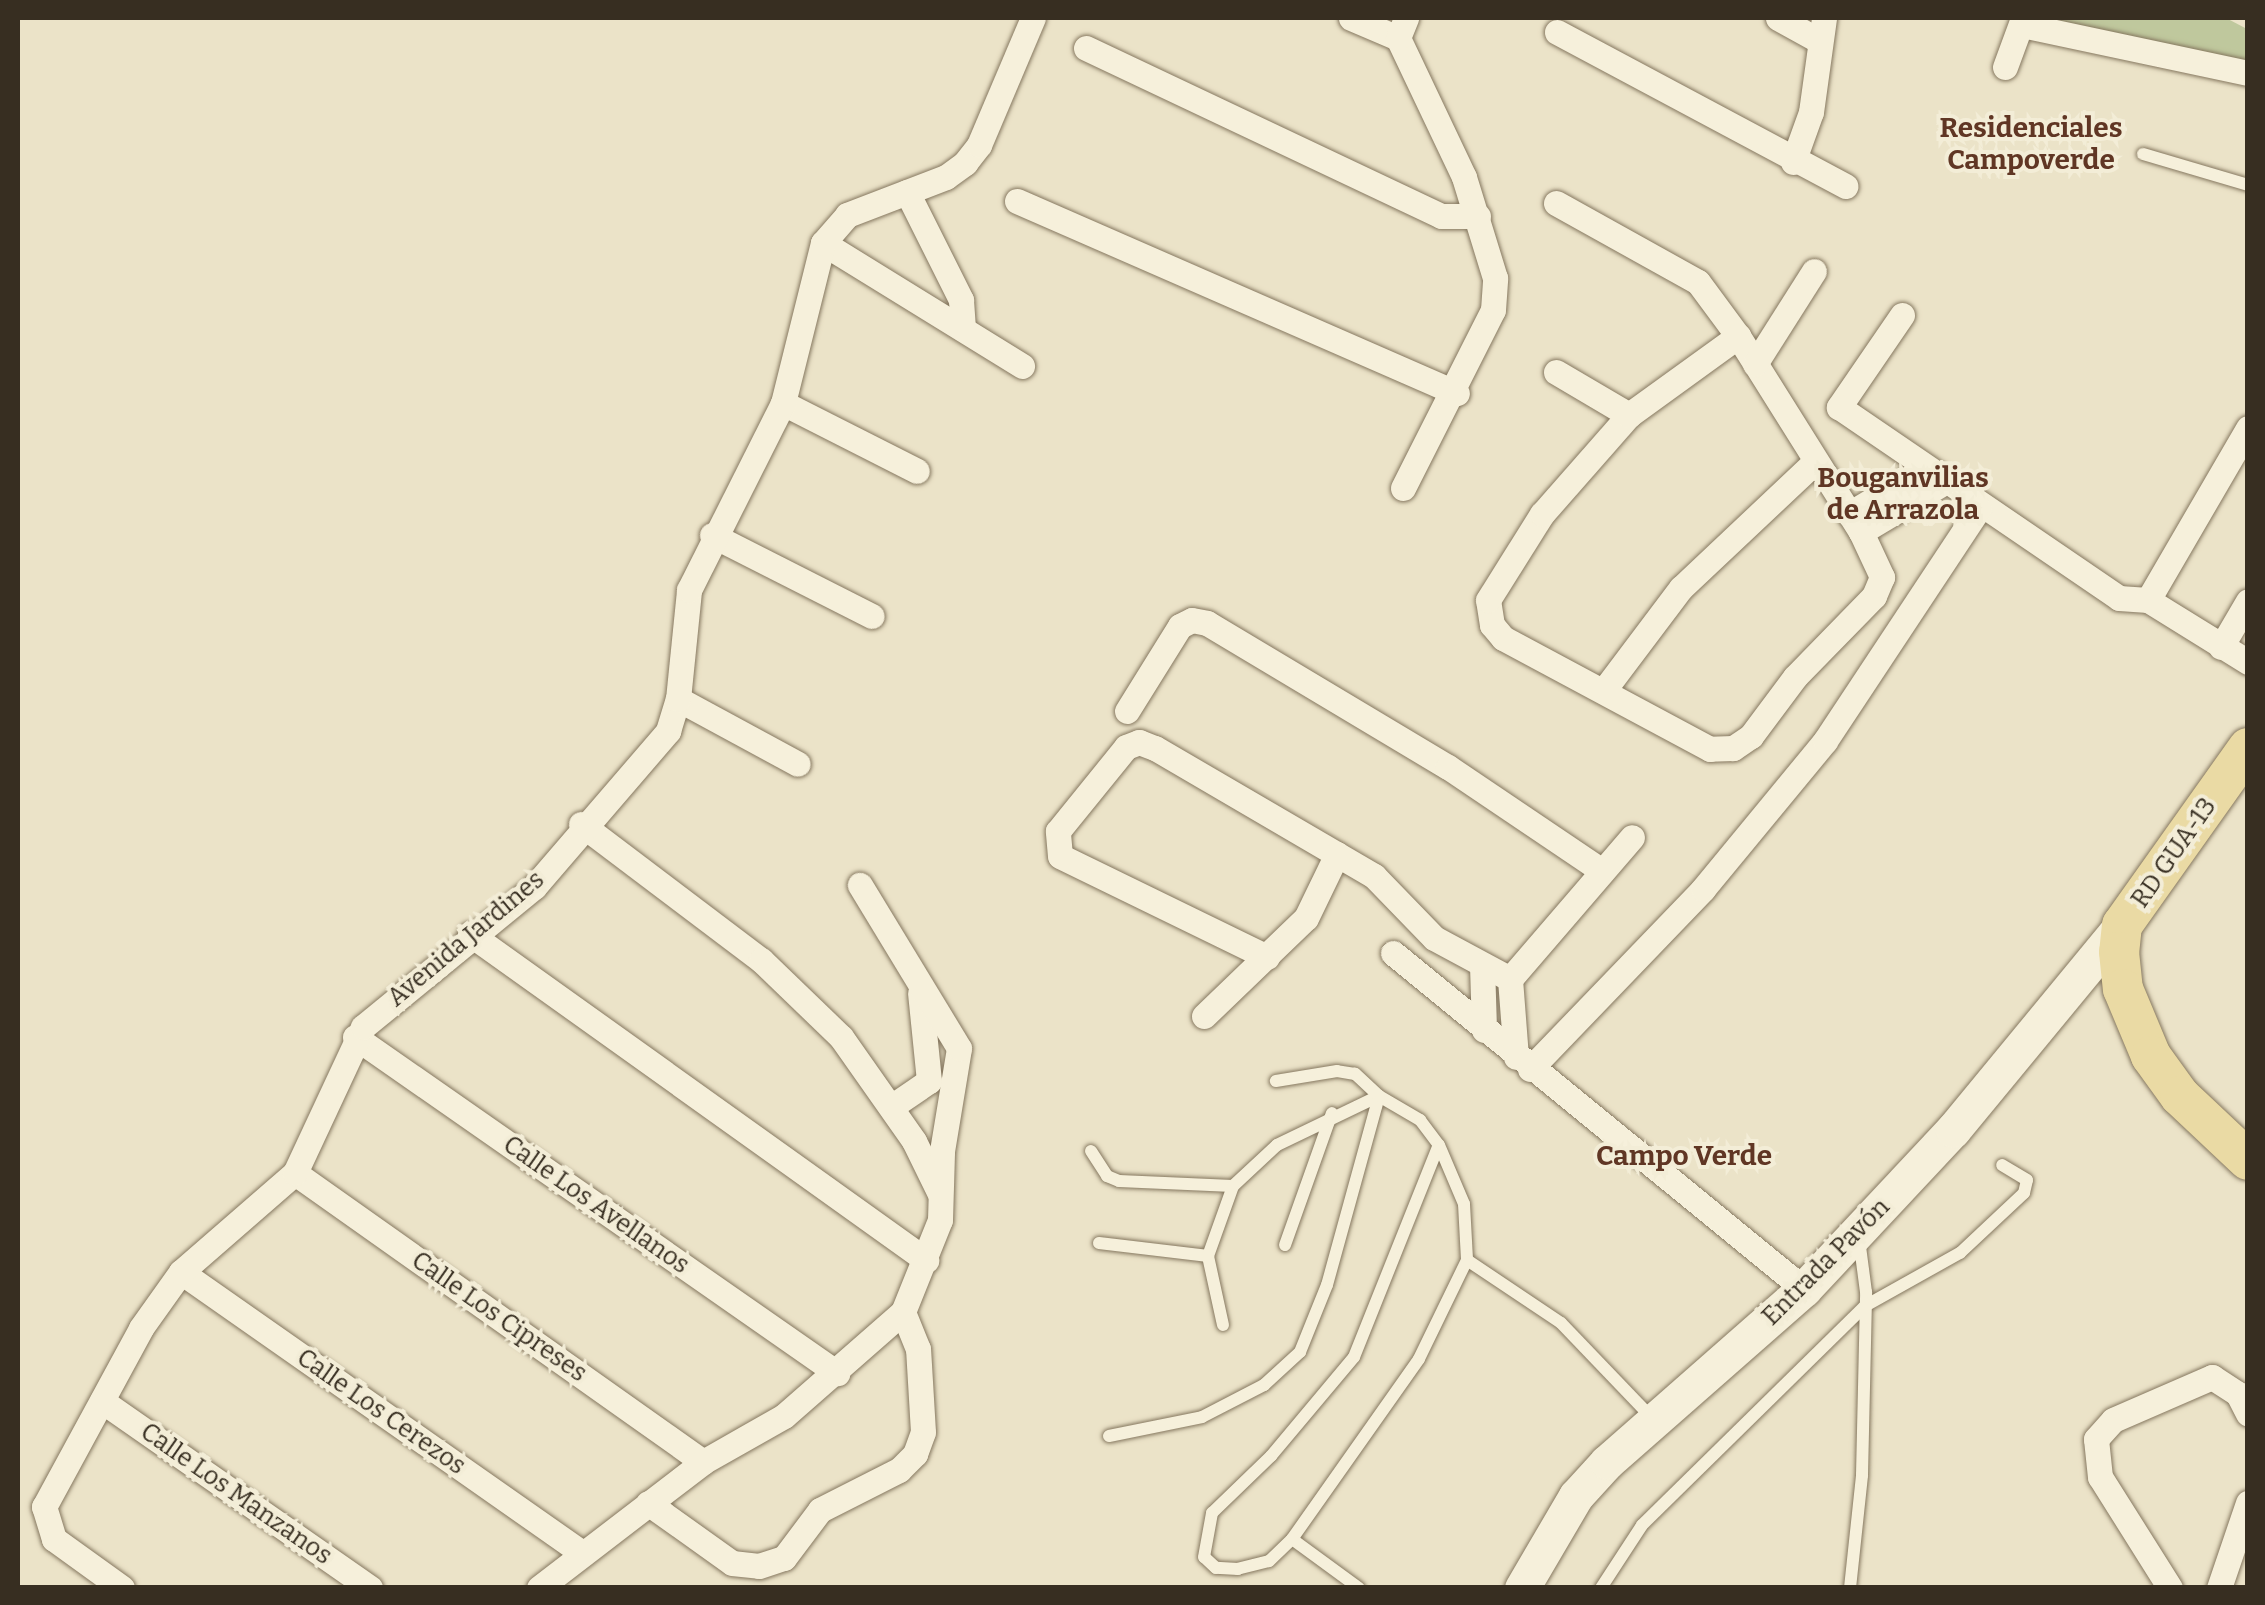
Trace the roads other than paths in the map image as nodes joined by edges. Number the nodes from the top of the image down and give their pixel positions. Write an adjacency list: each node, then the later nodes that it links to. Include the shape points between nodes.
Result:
1 (1033, 18): 15 (street, via 979,144 946,177)
2 (1351, 18): 5 (street)
3 (1778, 18): 6 (street)
4 (2022, 21): 9 (street); 10 (street)
5 (1402, 28): 18 (street)
6 (1820, 28): 12 (street, via 1811,112)
7 (1557, 32): 12 (street)
8 (1086, 48): 18 (street, via 1441,216)
9 (2005, 67)
10 (2248, 73)
11 (2143, 154): 13 (lane)
12 (1792, 162): 14 (street)
13 (2248, 185)
14 (1846, 186)
15 (906, 192): 19 (street, via 858,210); 22 (street, via 961,300)
16 (1017, 201): 27 (street)
17 (1556, 203): 23 (street, via 1698,282)
18 (1478, 216): 27 (street, via 1490,246 1494,310)
19 (824, 242): 22 (street); 28 (street, Avenida Jardines)
20 (1814, 271): 24 (street)
21 (1902, 315): 33 (street, via 1838,407)
22 (963, 329): 25 (street)
23 (1738, 336): 24 (street); 29 (street)
24 (1755, 364): 31 (street)
25 (1022, 366)
26 (1556, 372): 29 (street)
27 (1456, 394): 34 (street)
28 (783, 403): 32 (street); 37 (street, Avenida Jardines)
29 (1629, 415): 43 (street, via 1542,514 1488,600 1492,625 1503,638)
30 (2248, 428): 38 (street)
31 (1816, 462): 36 (street); 43 (street, via 1682,588)
32 (917, 471)
33 (1933, 476): 35 (street); 36 (street)
34 (1404, 488)
35 (1979, 508): 38 (street, via 2119,598); 63 (street, via 1824,741 1703,889)
36 (1855, 523): 43 (street, via 1882,576 1874,596 1795,676 1751,736 1733,748 1710,749)
37 (712, 535): 40 (street); 44 (street, Avenida Jardines, via 689,590)
38 (2148, 600): 41 (street)
39 (2248, 602): 41 (street)
40 (872, 616)
41 (2220, 647): 42 (street)
42 (2248, 662)
43 (1604, 690)
44 (678, 699): 47 (street); 48 (street, Avenida Jardines, via 668,730)
45 (1127, 710): 51 (street, via 1180,626 1207,623 1448,767)
46 (2248, 748): 53 (main road, RD GUA-13)
47 (798, 764)
48 (581, 824): 54 (street, Avenida Jardines, via 534,887); 66 (street, via 761,960 840,1037)
49 (1632, 837): 51 (street)
50 (1338, 854): 56 (street, via 1306,918); 56 (street, via 1155,748 1133,743 1058,832 1060,856); 57 (street, via 1374,876 1434,938)
51 (1602, 871): 59 (street)
52 (860, 885): 58 (street)
53 (2122, 925): 70 (main road, RD GUA-13, via 2123,989 2145,1044 2180,1096); 75 (street, Entrada Pavón, via 1954,1130)
54 (470, 934): 62 (street, Avenida Jardines); 79 (street)
55 (1393, 953): 61 (street)
56 (1267, 957): 60 (street)
57 (1482, 965): 59 (street); 61 (street)
58 (916, 973): 66 (street, via 928,1082); 74 (street, via 959,1048)
59 (1510, 980): 63 (street)
60 (1204, 1016)
61 (1484, 1030): 63 (street)
62 (355, 1037): 72 (street, Avenida Jardines); 86 (street, Calle Los Avellanos)
63 (1523, 1063): 82 (street)
64 (1276, 1081): 65 (lane, via 1338,1071 1355,1074)
65 (1380, 1096): 67 (lane); 68 (lane, via 1420,1120); 90 (lane, via 1327,1285 1300,1352 1264,1385 1202,1416)
66 (892, 1107): 74 (street)
67 (1332, 1113): 73 (lane, via 1277,1145); 77 (lane)
68 (1439, 1145): 80 (lane, via 1464,1204); 94 (lane, via 1354,1357 1271,1456 1212,1513 1204,1558 1216,1568 1238,1569 1269,1562)
69 (1091, 1151): 73 (lane, via 1119,1182)
70 (2248, 1160)
71 (2002, 1166): 83 (lane, via 2027,1180 2024,1193 1960,1253)
72 (295, 1173): 81 (street, Avenida Jardines); 91 (street, Calle Los Cipreses)
73 (1233, 1186): 78 (lane)
74 (940, 1194): 79 (street, via 940,1220)
75 (1858, 1232): 82 (street, Entrada Pavón); 83 (lane)
76 (1099, 1243): 78 (lane)
77 (1285, 1246)
78 (1208, 1256): 85 (lane)
79 (926, 1260): 84 (street)
80 (1467, 1260): 89 (lane, via 1562,1324); 94 (lane, via 1419,1358)
81 (181, 1272): 87 (street, Avenida Jardines); 95 (street, Calle Los Cerezos)
82 (1804, 1289): 89 (street, Entrada Pavón)
83 (1866, 1306): 101 (lane, via 1642,1526); 102 (lane, via 1862,1475)
84 (904, 1312): 86 (street); 92 (street, via 918,1350 920,1443 899,1470 820,1510 784,1558 732,1564)
85 (1222, 1325)
86 (837, 1373): 91 (street, via 784,1416)
87 (102, 1401): 97 (street, Avenida Jardines, via 47,1498 45,1524 60,1545); 98 (street, Calle Los Manzanos)
88 (2248, 1414): 103 (street, via 2238,1394 2212,1376 2113,1420 2096,1438 2100,1477)
89 (1654, 1420): 100 (street, Entrada Pavón, via 1576,1496)
90 (1109, 1436)
91 (703, 1462): 92 (street)
92 (648, 1503): 95 (street)
93 (2248, 1503): 104 (street)
94 (1292, 1540): 99 (lane)
95 (581, 1552): 96 (street)
96 (541, 1586)
97 (122, 1588)
98 (370, 1588)
99 (1360, 1588)
100 (1522, 1588)
101 (1600, 1588)
102 (1850, 1588)
103 (2170, 1588)
104 (2219, 1588)

